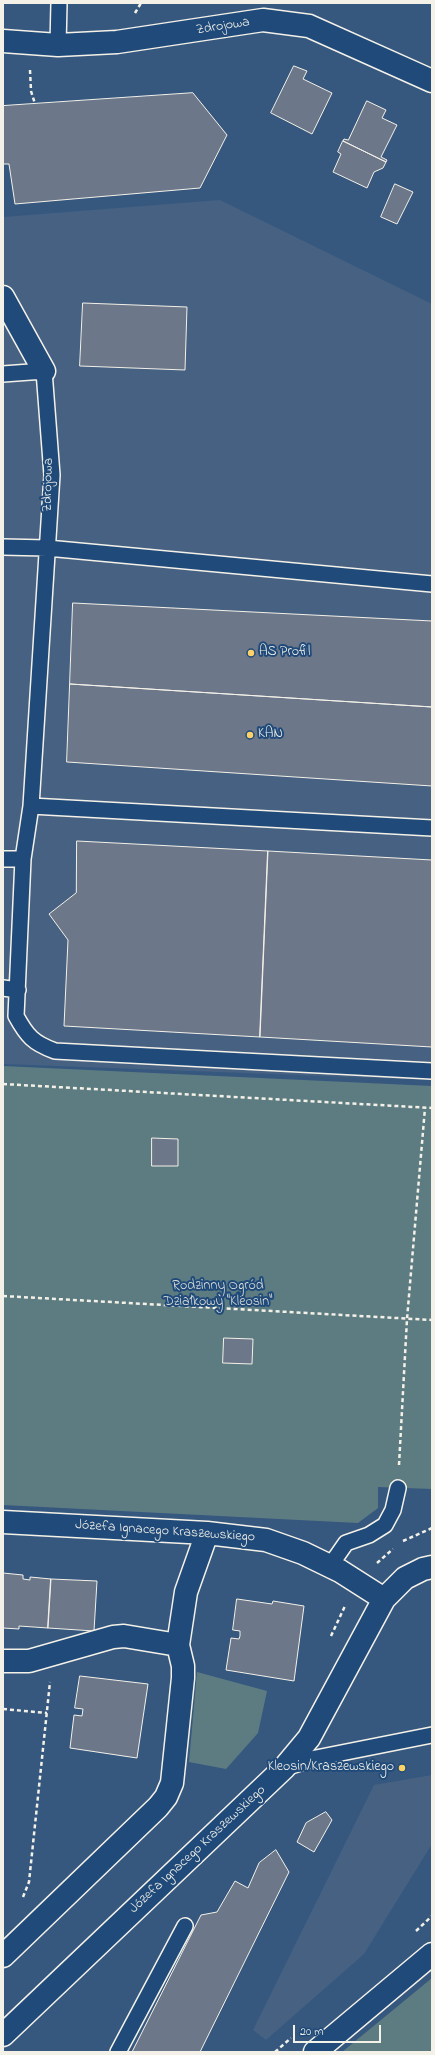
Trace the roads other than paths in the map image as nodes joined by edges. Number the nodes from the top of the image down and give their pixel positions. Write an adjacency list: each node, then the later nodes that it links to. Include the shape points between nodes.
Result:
1 (59, 3): 3 (lane)
2 (3, 41): 3 (street, Zdrojowa)
3 (58, 46): 4 (street, Zdrojowa, via 117,42 263,20 309,26)
4 (432, 81)
5 (3, 297): 6 (street, Zdrojowa)
6 (44, 371): 7 (lane); 9 (lane, Zdrojowa, via 52,475)
7 (3, 374)
8 (3, 547): 9 (lane)
9 (47, 548): 10 (lane); 11 (lane, Zdrojowa)
10 (432, 584)
11 (31, 806): 12 (lane); 13 (lane, Zdrojowa)
12 (432, 828)
13 (23, 858): 14 (lane); 16 (lane, Zdrojowa)
14 (3, 859)
15 (3, 988): 16 (lane)
16 (18, 990): 17 (lane, Zdrojowa, via 16,1016 25,1032 38,1044 54,1051)
17 (432, 1071)
18 (398, 1488): 21 (lane, via 394,1510 385,1524 369,1536 346,1543)
19 (3, 1522): 20 (street, Józefa Ignacego Kraszewskiego)
20 (207, 1533): 21 (street, Józefa Ignacego Kraszewskiego, via 266,1540); 24 (street, via 186,1592)
21 (330, 1566): 23 (street, Józefa Ignacego Kraszewskiego)
22 (432, 1567): 23 (street, Józefa Ignacego Kraszewskiego, via 405,1578)
23 (384, 1599): 27 (street, Józefa Ignacego Kraszewskiego, via 308,1738)
24 (178, 1645): 25 (street, via 124,1636 113,1637 29,1661); 30 (street, via 183,1678 172,1783 166,1797)
25 (3, 1661)
26 (432, 1735): 27 (lane, via 316,1758)
27 (284, 1768): 31 (street, Józefa Ignacego Kraszewskiego)
28 (185, 1926): 32 (lane)
29 (432, 1954): 33 (street)
30 (3, 1956)
31 (3, 2035)
32 (118, 2052)
33 (315, 2052)

